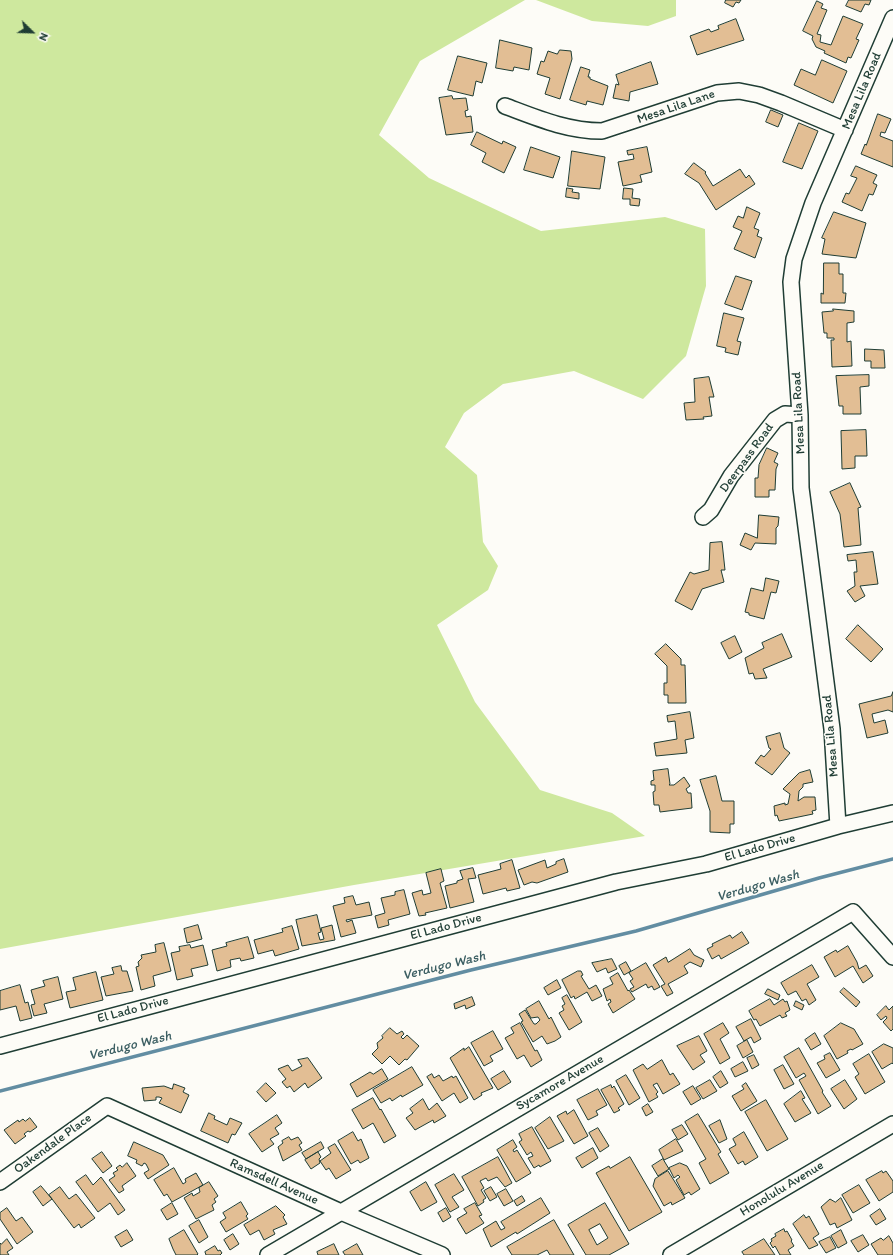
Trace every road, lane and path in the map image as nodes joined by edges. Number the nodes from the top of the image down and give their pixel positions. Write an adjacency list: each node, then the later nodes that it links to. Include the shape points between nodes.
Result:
1 (893, 18): 3 (street, Mesa Lila Road)
2 (505, 106): 3 (street, Mesa Lila Lane, via 554,125 584,131 602,131 717,93 739,91 781,103)
3 (845, 130): 4 (street, Mesa Lila Road, via 813,203 794,259 791,282)
4 (800, 415): 5 (street, Deerpass Road, via 786,414 775,420 731,476 711,510); 7 (street, Mesa Lila Road, via 801,488 832,729)
5 (703, 517)
6 (893, 813): 7 (street, El Lado Drive)
7 (838, 826): 9 (street, El Lado Drive, via 706,864 616,882)
8 (893, 957): 13 (street, Sycamore Avenue, via 853,912)
9 (0, 1046)
10 (107, 1106): 12 (street, Oakendale Place); 13 (street, Ramsdell Avenue)
11 (893, 1124): 16 (street, Honolulu Avenue)
12 (0, 1182)
13 (341, 1212): 14 (street, Sycamore Avenue); 15 (street, Ramsdell Avenue)
14 (268, 1255)
15 (442, 1255)
16 (671, 1255)

